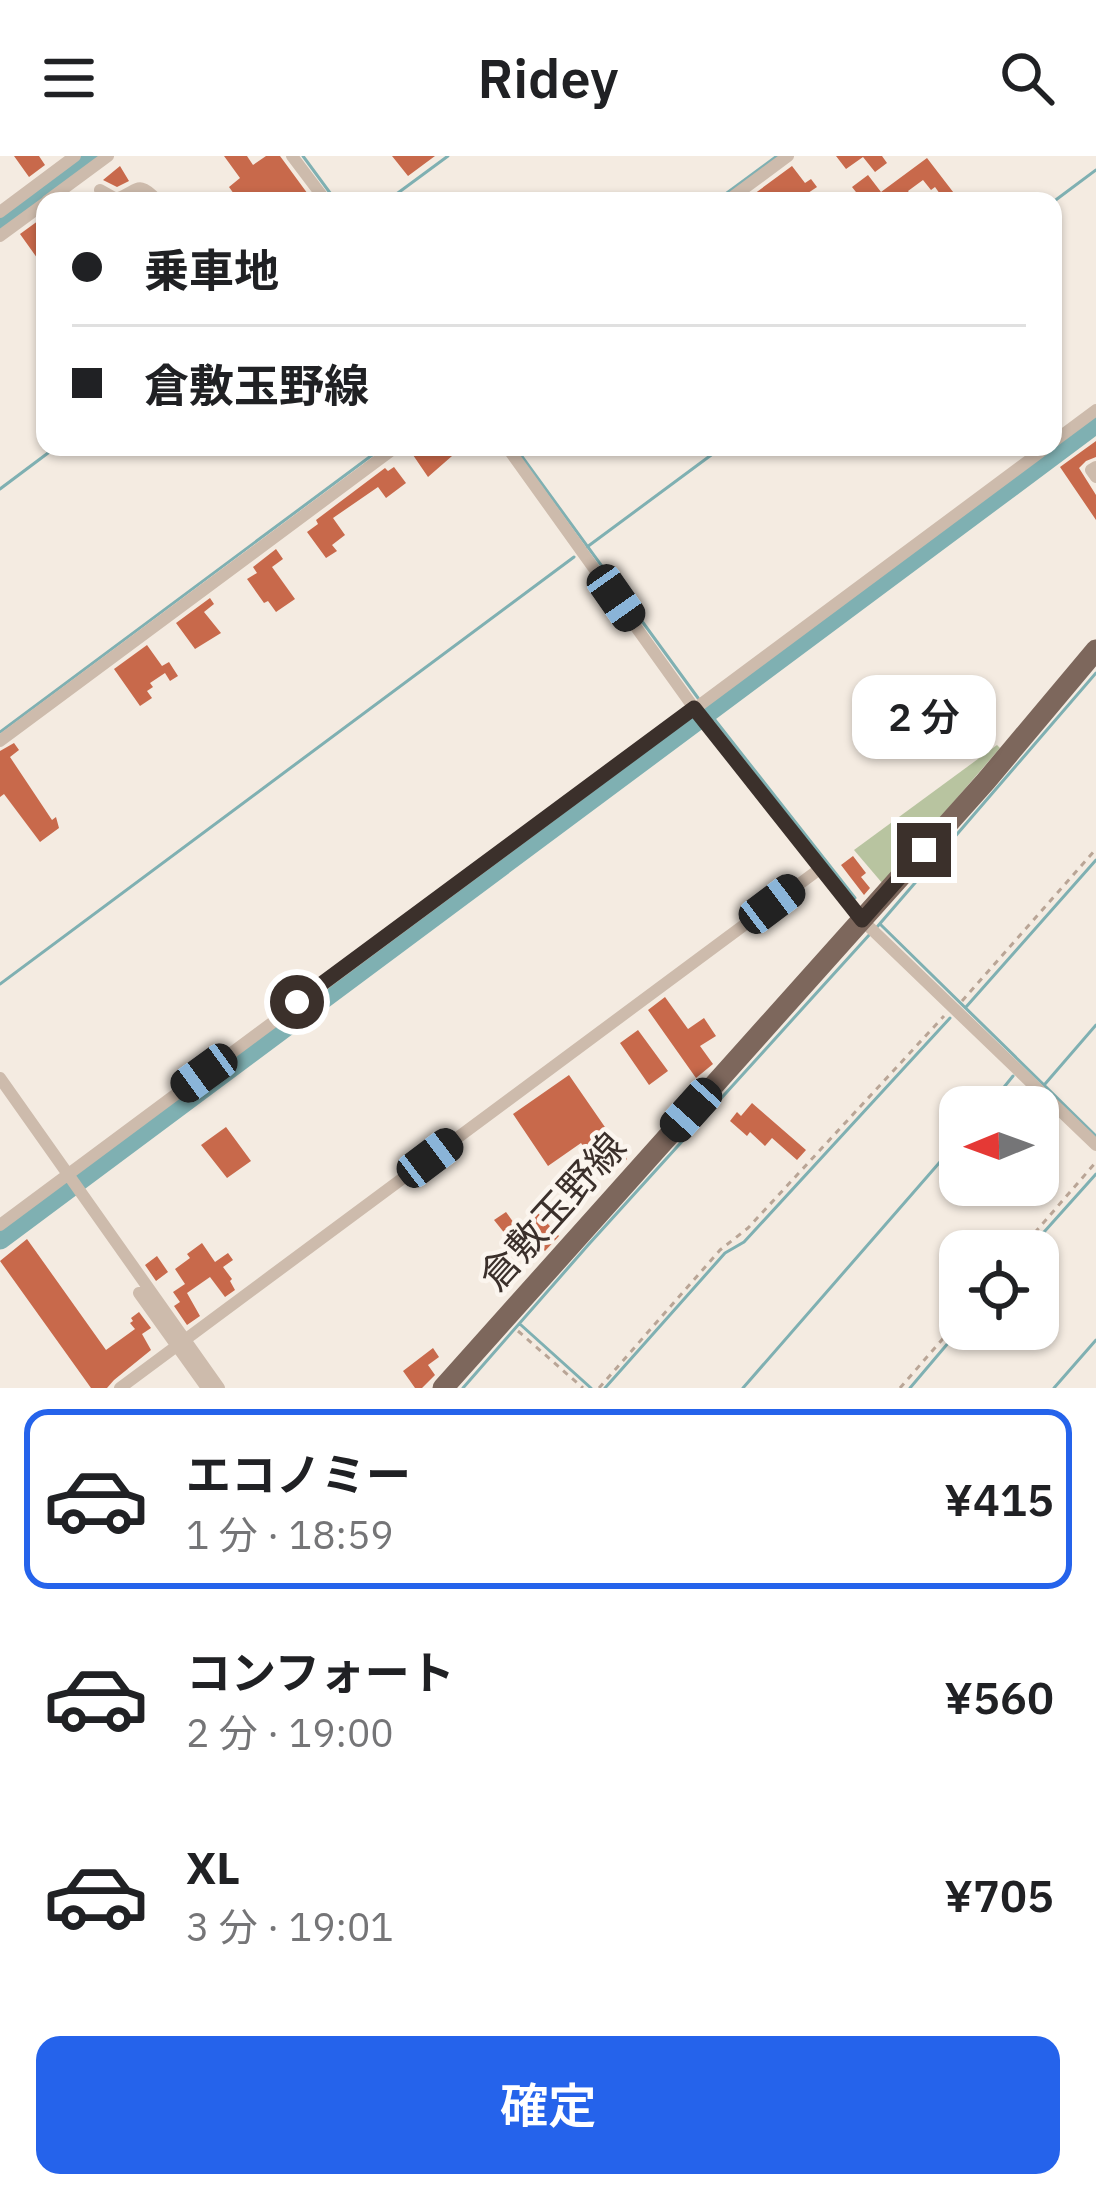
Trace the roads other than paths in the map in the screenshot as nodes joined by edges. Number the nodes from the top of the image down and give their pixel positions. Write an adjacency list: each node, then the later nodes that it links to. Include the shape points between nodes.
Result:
1 (75, 156): 11 (street)
2 (108, 156): 5 (street)
3 (292, 156): 8 (street)
4 (788, 156): 9 (street)
5 (86, 172): 6 (street); 7 (street)
6 (59, 192)
7 (97, 192)
8 (319, 192)
9 (739, 192)
10 (36, 209): 12 (street)
11 (0, 212)
12 (0, 236)
13 (1096, 410): 14 (street)
14 (1062, 436)
15 (384, 456): 22 (street)
16 (514, 456): 21 (street)
17 (1035, 456): 21 (street)
18 (1096, 466): 19 (street)
19 (1096, 477)
20 (1096, 650): 24 (main road, 倉敷玉野線)
21 (700, 710): 23 (street); 27 (street)
22 (0, 740)
23 (821, 868): 24 (street); 31 (street)
24 (870, 928): 26 (street); 35 (main road, 倉敷玉野線, via 511,1325)
25 (0, 1078): 27 (street)
26 (1096, 1145)
27 (72, 1180): 28 (street); 30 (street)
28 (0, 1225)
29 (139, 1292): 30 (street)
30 (154, 1306): 31 (street)
31 (180, 1343): 32 (street); 33 (street); 34 (street)
32 (120, 1388)
33 (207, 1388)
34 (219, 1388)
35 (443, 1388)

